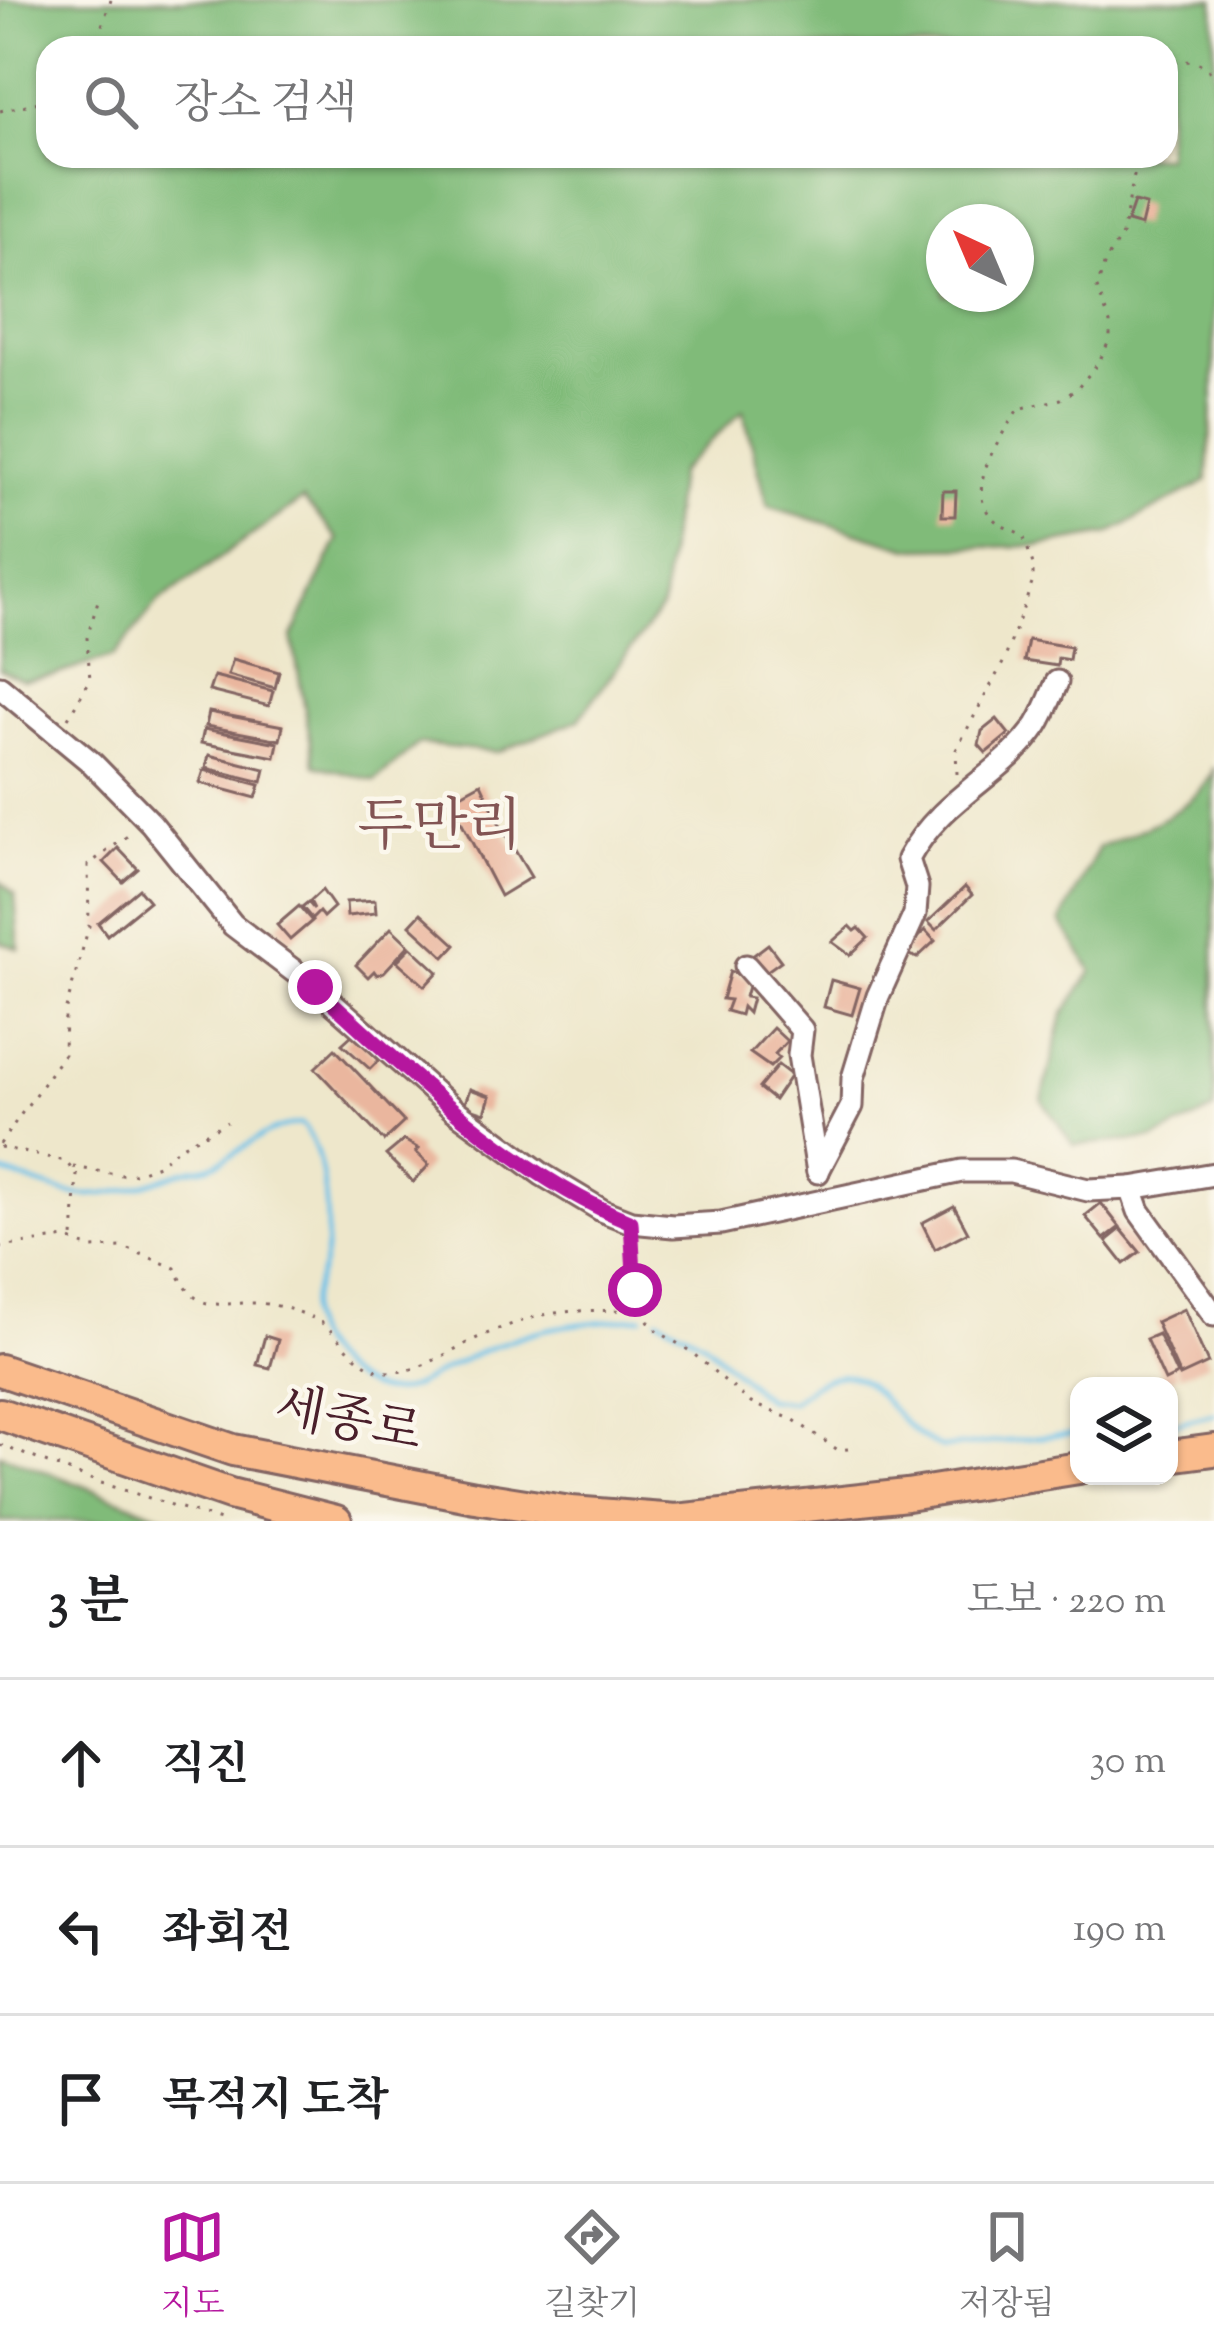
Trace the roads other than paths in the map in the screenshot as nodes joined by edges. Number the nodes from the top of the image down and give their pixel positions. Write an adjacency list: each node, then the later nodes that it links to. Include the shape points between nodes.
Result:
1 (1058, 682): 4 (street, via 1038,724 930,822 908,859 914,914 878,996 852,1106)
2 (0, 687): 7 (street, via 151,823 233,925 543,1175 631,1222 721,1223)
3 (746, 966): 4 (street, via 802,1030)
4 (818, 1171): 7 (street)
5 (1214, 1174): 6 (street)
6 (1131, 1188): 7 (street, via 1088,1190 1011,1171 959,1171); 8 (street)
7 (817, 1203)
8 (1214, 1315)
9 (0, 1370): 14 (highway, 세종로, via 233,1450 475,1497)
10 (0, 1414): 15 (highway, 세종로, via 230,1494)
11 (1214, 1450): 12 (highway)
12 (1178, 1455)
13 (1070, 1469): 14 (highway)
14 (676, 1520): 16 (highway, 세종로)
15 (336, 1521)
16 (690, 1521)

